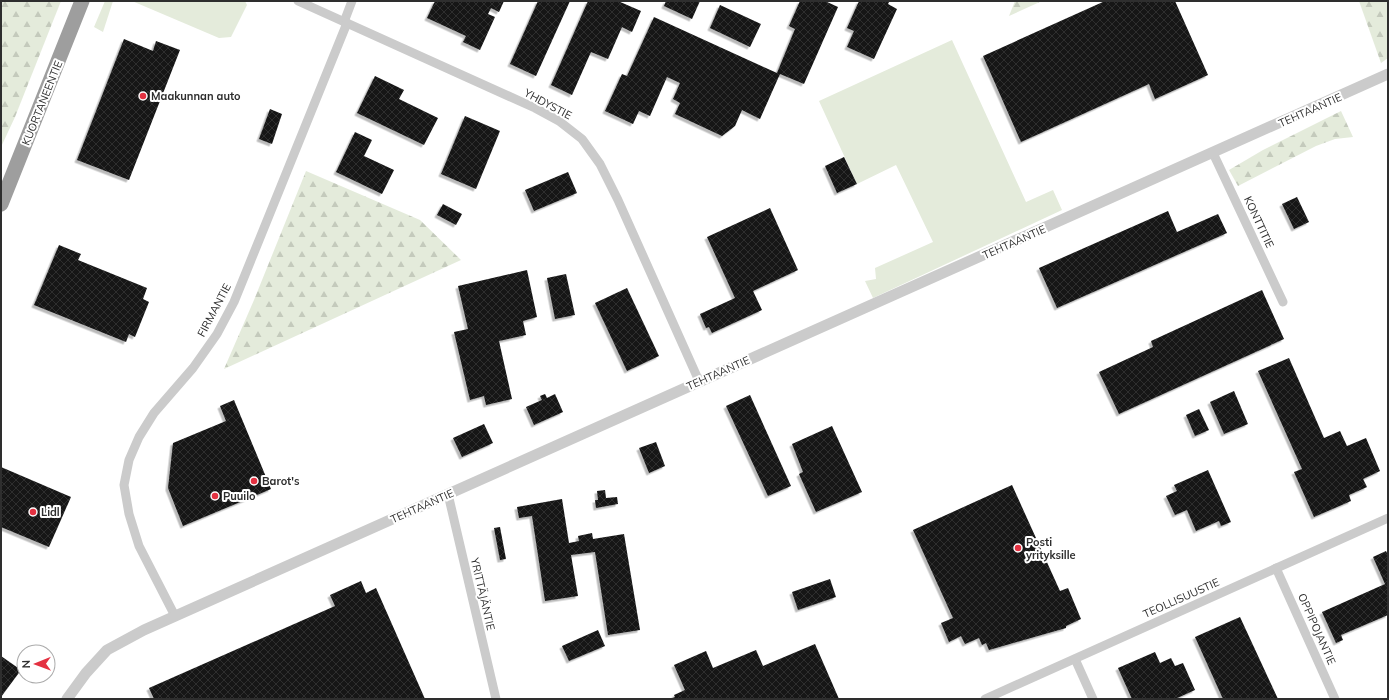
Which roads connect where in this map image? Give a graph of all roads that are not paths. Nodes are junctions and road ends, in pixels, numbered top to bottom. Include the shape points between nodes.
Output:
1 (82, 1) edge
2 (298, 1) edge
3 (352, 1) edge
4 (345, 22) junction
5 (1388, 74) edge
6 (1213, 153) junction
7 (1, 204) edge
8 (1283, 302) dead end
9 (698, 381) junction
10 (448, 494) junction
11 (1388, 518) edge
12 (1276, 568) junction
13 (175, 616) junction
14 (1075, 659) junction
15 (67, 699) edge
16 (496, 699) edge
17 (985, 699) edge
18 (1093, 699) edge
19 (1335, 699) edge

1 - 7 highway, KUORTANEENTIE
2 - 4 street, YHDYSTIE
3 - 4 street, FIRMANTIE
4 - 9 street, YHDYSTIE via 535,108 559,121 582,139 600,164 618,200
4 - 13 street, FIRMANTIE via 234,302 213,340 193,368 154,413 129,460 124,485 129,514 139,546
5 - 6 street, TEHTAANTIE
6 - 8 street, KONTTITIE
6 - 9 street, TEHTAANTIE
9 - 10 street, TEHTAANTIE
10 - 13 street, TEHTAANTIE
10 - 16 street, YRITTÄJÄNTIE
11 - 12 street, TEOLLISUUSTIE
12 - 14 street, TEOLLISUUSTIE
12 - 19 street, OPPIPOJANTIE
13 - 15 street, TEHTAANTIE via 107,650
14 - 17 street, TEOLLISUUSTIE
14 - 18 street

